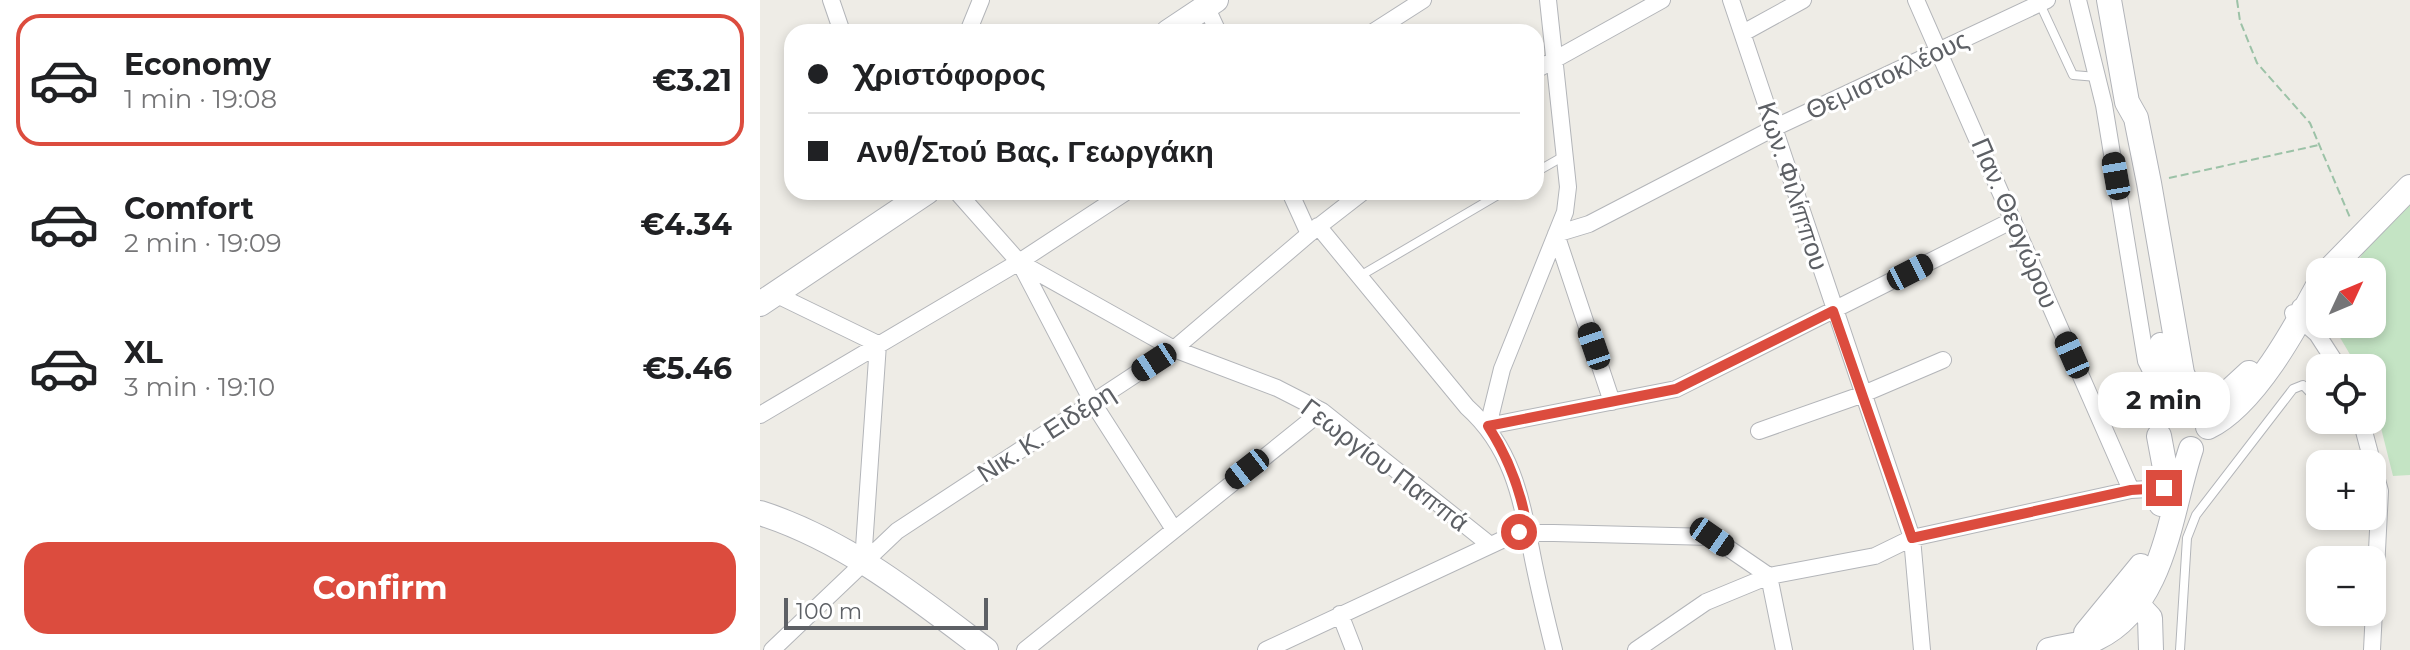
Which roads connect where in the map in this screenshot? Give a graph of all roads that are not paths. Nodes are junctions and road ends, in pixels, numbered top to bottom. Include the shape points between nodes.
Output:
1 (831, 0) edge
2 (981, 0) edge
3 (1423, 0) edge
4 (1548, 0) edge
5 (1662, 0) edge
6 (1731, 0) edge
7 (1803, 0) edge
8 (1916, 0) edge
9 (2078, 0) edge
10 (2109, 0) edge
11 (2043, 2) edge
12 (1211, 3) edge
13 (839, 24) edge
14 (971, 24) edge
15 (1180, 24) edge
16 (1216, 24) edge
17 (1386, 24) edge
18 (1743, 33) junction
19 (1940, 50) junction
20 (1553, 61) junction
21 (1544, 66) edge
22 (2097, 77) junction
23 (2115, 104) junction
24 (1776, 127) junction
25 (1564, 156) junction
26 (1544, 167) edge
27 (2410, 187) edge
28 (915, 200) edge
29 (964, 200) edge
30 (1114, 200) edge
31 (1295, 200) edge
32 (1352, 200) edge
33 (1489, 200) edge
34 (2013, 220) junction
35 (1313, 230) junction
36 (1556, 234) junction
37 (2341, 258) edge
38 (1019, 262) junction
39 (1360, 276) junction
40 (768, 299) edge
41 (2306, 308) edge
42 (1833, 311) junction
43 (2302, 316) junction
44 (878, 344) junction
45 (1174, 349) junction
46 (2329, 354) edge
47 (1943, 360) dead end
48 (2306, 388) edge
49 (1861, 395) junction
50 (1612, 402) junction
51 (1093, 403) junction
52 (2164, 407) junction
53 (1322, 411) junction
54 (2200, 412) junction
55 (760, 415) edge
56 (1488, 426) junction
57 (1759, 431) dead end
58 (2365, 434) edge
59 (2159, 436) junction
60 (2191, 449) junction
61 (2164, 488) junction
62 (2131, 490) junction
63 (760, 513) edge
64 (1173, 528) junction
65 (1528, 533) junction
66 (1912, 538) junction
67 (1489, 544) junction
68 (863, 562) junction
69 (1769, 576) junction
70 (2132, 589) junction
71 (1340, 614) junction
72 (2063, 647) edge
73 (772, 650) edge
74 (986, 650) edge
75 (1025, 650) edge
76 (1266, 650) edge
77 (1354, 650) edge
78 (1554, 650) edge
79 (1636, 650) edge
80 (1784, 650) edge
81 (1922, 650) edge
82 (2151, 650) edge
83 (2180, 650) edge
84 (2372, 650) edge

1 - 13 street
2 - 14 street
3 - 17 street
4 - 20 street
5 - 20 street
6 - 18 street, Κων. Φιλίππου
7 - 18 street
8 - 19 street, Παν. Θεογώρου
9 - 22 street
10 - 23 main road
11 - 19 street, Θεμιστοκλέους
11 - 22 lane via 2073,75
12 - 15 main road
12 - 16 street
18 - 24 street, Κων. Φιλίππου
19 - 24 street, Θεμιστοκλέους
19 - 34 street, Παν. Θεογώρου
20 - 21 street
20 - 25 street
22 - 23 street
23 - 52 main road via 2122,116 2165,377
23 - 54 main road via 2136,118 2182,373
24 - 36 street, Θεμιστοκλέους via 1589,224
24 - 42 street, Κων. Φιλίππου
25 - 26 lane
25 - 36 street via 1568,187
27 - 37 main road
28 - 40 main road
29 - 38 street, Γεωργίου Παππά
30 - 38 street
31 - 35 street
32 - 35 street, Νικ. Κ. Ειδέρη
33 - 39 lane
34 - 42 street
34 - 62 street, Παν. Θεογώρου
35 - 39 street
35 - 45 street, Νικ. Κ. Ειδέρη
36 - 50 street
36 - 56 street via 1502,369
38 - 44 street
38 - 45 street, Γεωργίου Παππά
38 - 51 street
39 - 56 street
40 - 44 street
41 - 43 main road
42 - 49 street, Κων. Φιλίππου
42 - 50 street via 1676,389
43 - 46 street
43 - 54 main road via 2239,406
44 - 55 street
44 - 68 street
45 - 51 street, Νικ. Κ. Ειδέρη
45 - 53 street, Γεωργίου Παππά
47 - 49 street
48 - 83 lane via 2293,389 2196,515 2187,538
49 - 57 street
49 - 66 street, Κων. Φιλίππου
50 - 56 street
51 - 64 street
51 - 68 street, Νικ. Κ. Ειδέρη via 897,531
52 - 54 main road via 2184,399
52 - 59 main road via 2156,426
53 - 64 street
53 - 67 street, Γεωργίου Παππά
54 - 60 main road via 2205,437
56 - 65 street via 1522,496
58 - 84 street via 2380,491
59 - 60 main road via 2173,449
59 - 61 main road
60 - 70 main road via 2163,551
61 - 62 street
61 - 70 main road via 2154,535
62 - 66 street
63 - 68 main road via 791,523
64 - 75 street
65 - 67 street
65 - 69 street via 1712,537
65 - 78 street
66 - 69 street via 1875,556
66 - 81 street, Κων. Φιλίππου
67 - 71 street
68 - 73 street, Νικ. Κ. Ειδέρη
68 - 74 main road
69 - 79 street via 1706,602
69 - 80 street
70 - 72 main road
70 - 72 main road via 2100,637
70 - 82 main road via 2150,618
71 - 76 street
71 - 77 street

